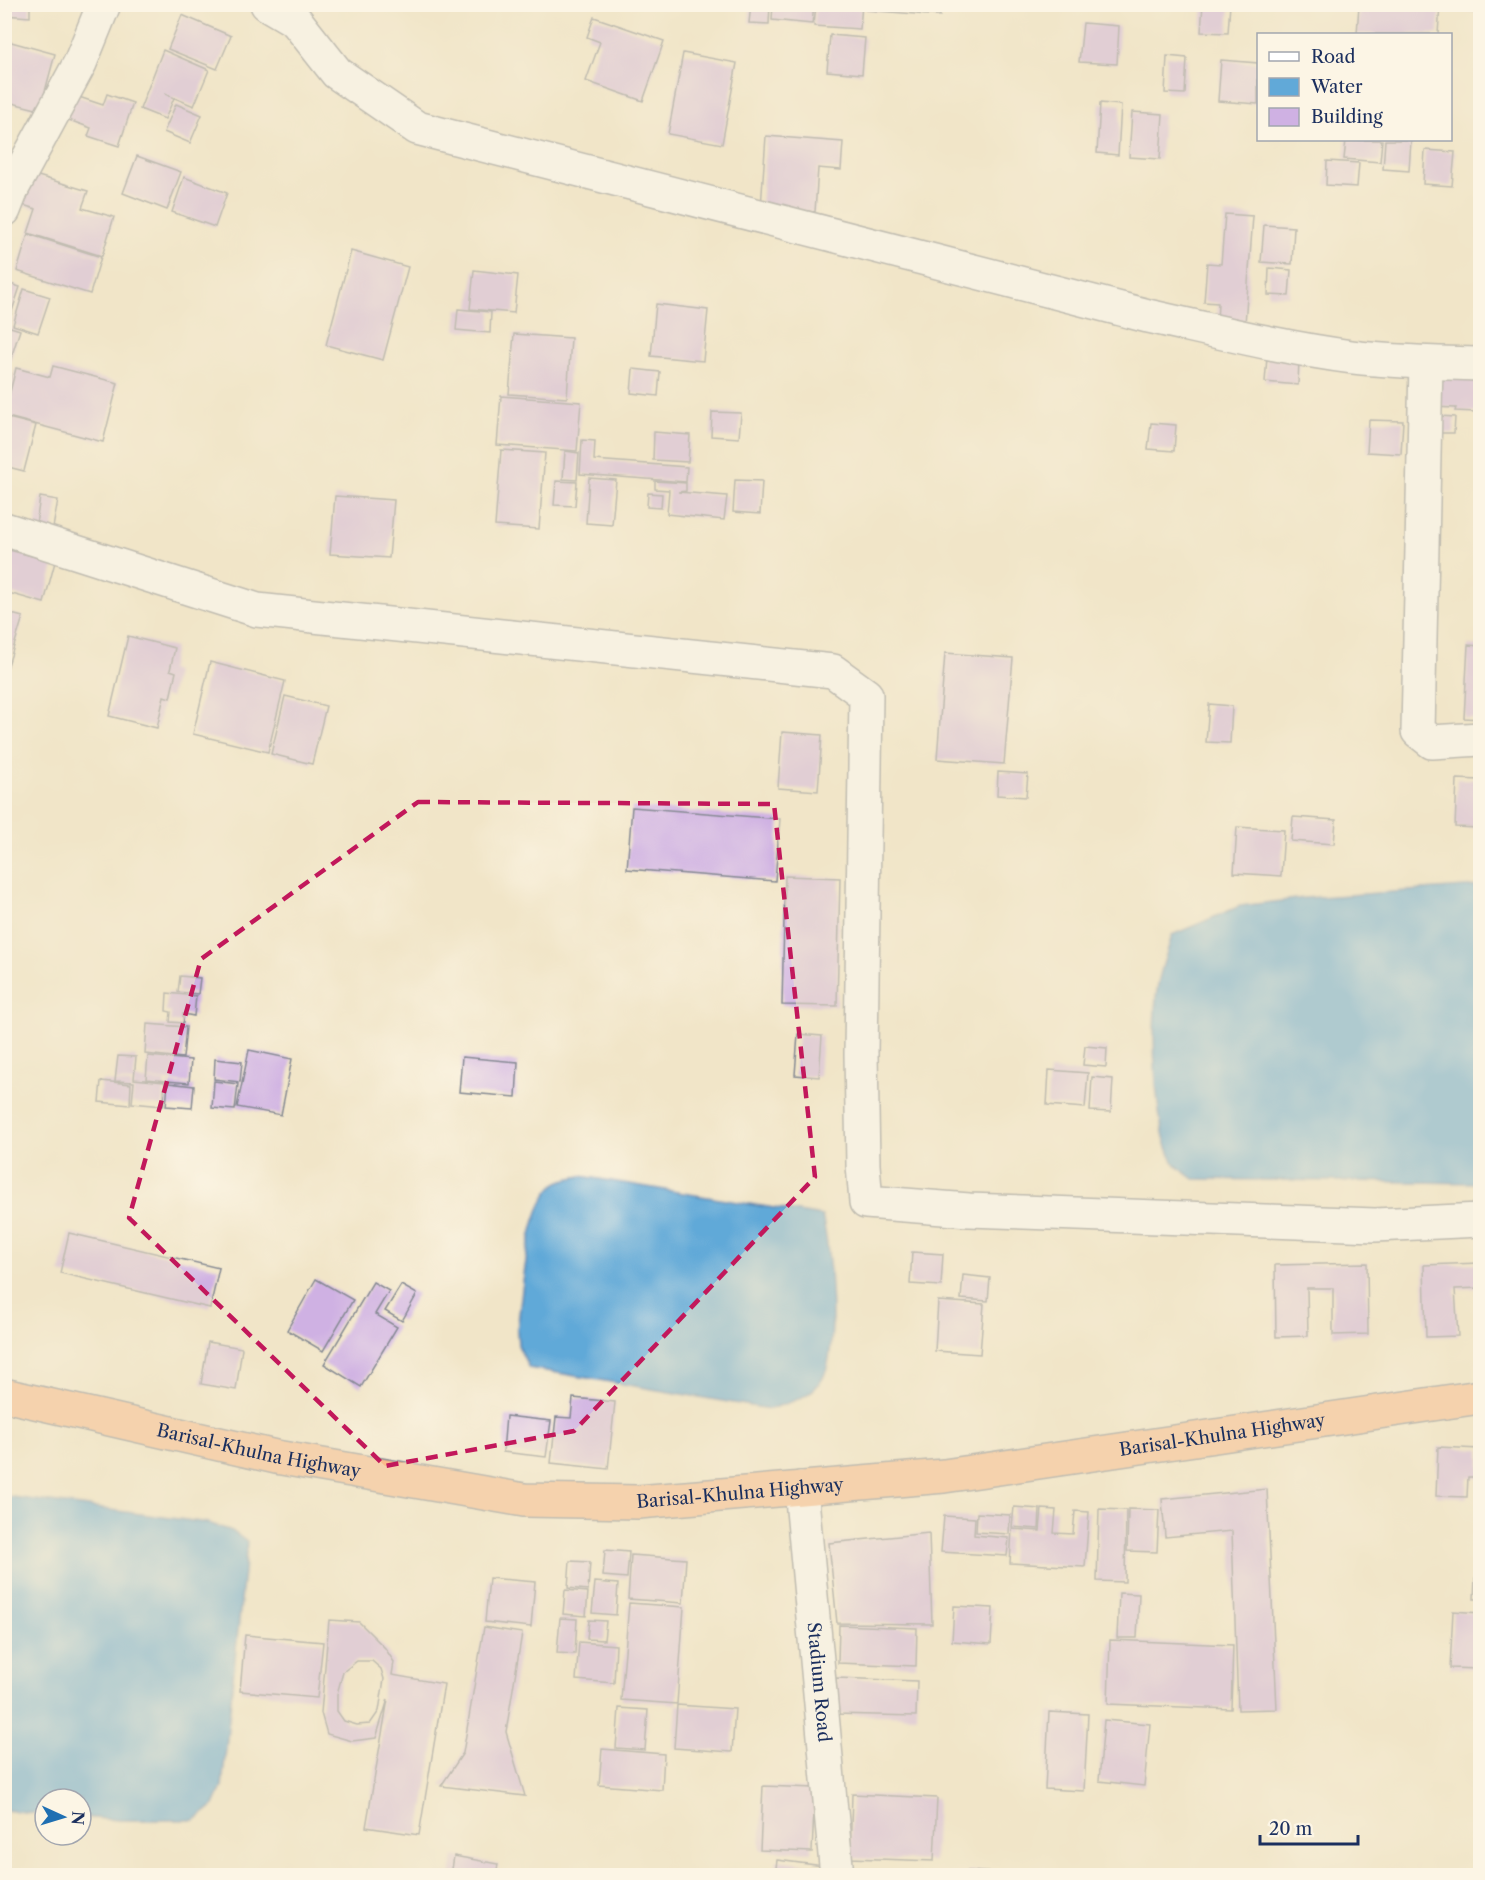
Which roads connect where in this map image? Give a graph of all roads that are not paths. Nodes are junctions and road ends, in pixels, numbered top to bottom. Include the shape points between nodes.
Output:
1 (104, 4) edge
2 (267, 4) edge
3 (4, 210) edge
4 (1426, 363) junction
5 (1480, 364) edge
6 (4, 529) edge
7 (1480, 739) edge
8 (1480, 1220) edge
9 (4, 1395) edge
10 (1480, 1397) edge
11 (801, 1488) junction
12 (837, 1875) edge

1 - 3 street via 80,63
2 - 4 street via 296,21 337,74 417,128 1257,341 1352,357
4 - 5 street
4 - 7 street via 1418,731 1432,742
6 - 8 street via 257,610 833,671 866,695 861,1054 866,1202 969,1210 1375,1225
9 - 11 highway, Barisal-Khulna Highway via 276,1457 524,1500 638,1502
10 - 11 highway, Barisal-Khulna Highway via 944,1476
11 - 12 street, Stadium Road

